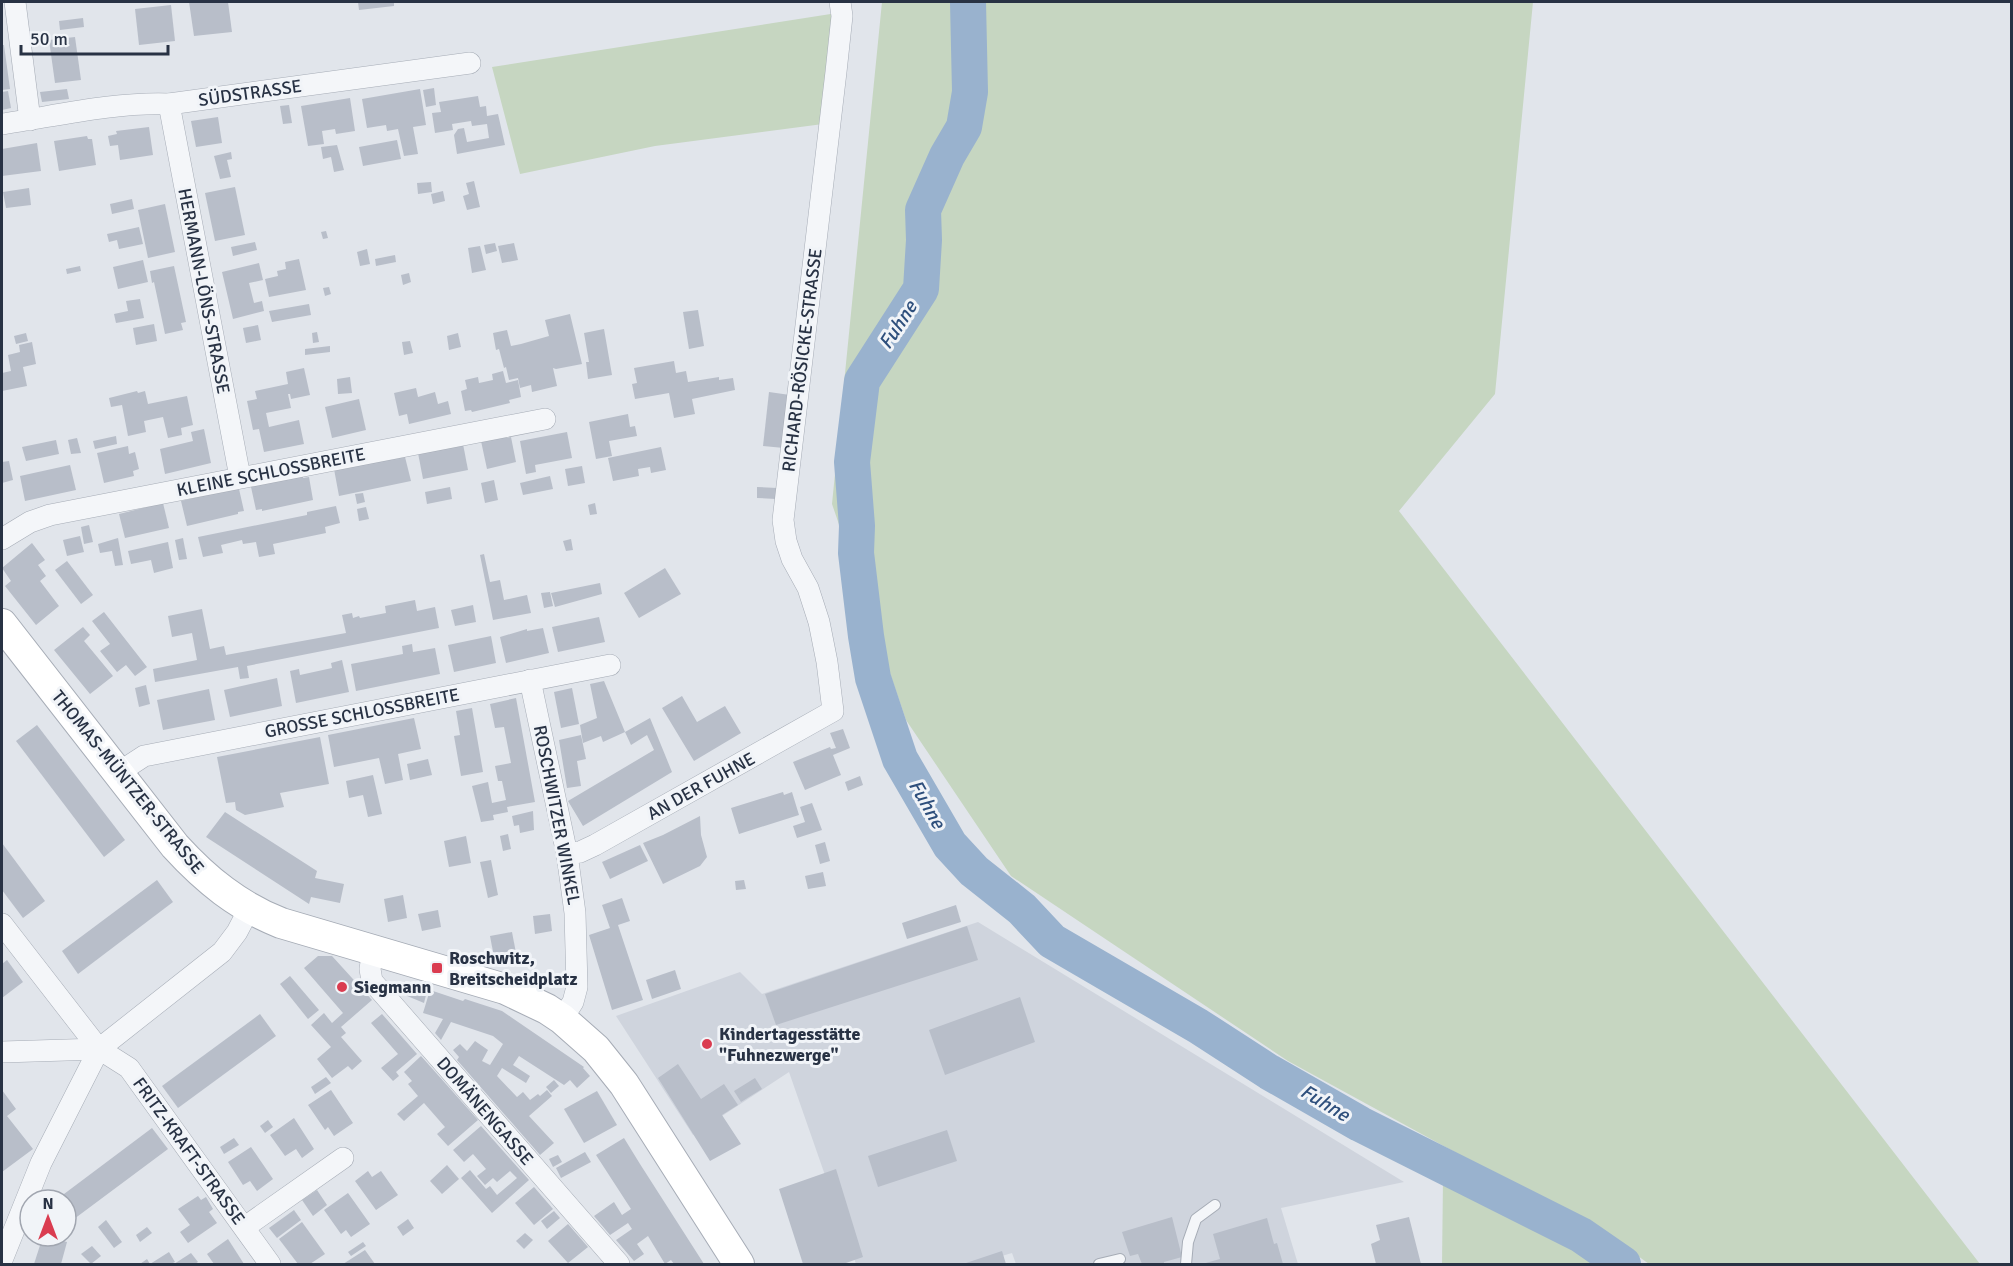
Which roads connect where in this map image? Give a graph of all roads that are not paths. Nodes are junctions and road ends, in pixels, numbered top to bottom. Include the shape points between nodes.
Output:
1 (15, 2) edge
2 (840, 2) edge
3 (470, 63) dead end
4 (168, 104) junction
5 (30, 120) junction
6 (2, 124) edge
7 (545, 419) dead end
8 (240, 477) junction
9 (2, 539) edge
10 (2, 624) edge
11 (610, 665) dead end
12 (530, 680) junction
13 (833, 711) joint
14 (118, 773) junction
15 (567, 854) junction
16 (249, 909) junction
17 (2, 924) edge
18 (373, 950) junction
19 (562, 1019) junction
20 (99, 1049) junction
21 (2, 1052) edge
22 (342, 1158) dead end
23 (1215, 1205) dead end
24 (244, 1227) junction
25 (1120, 1259) dead end
26 (2, 1260) edge
27 (270, 1264) edge
28 (619, 1264) edge
29 (739, 1264) edge
30 (1099, 1264) edge
31 (1186, 1264) edge

1 - 5 street
2 - 13 street, RICHARD-RÖSICKE-STRASSE via 836,72 783,520 792,559 808,588 819,622
3 - 4 street, SÜDSTRASSE
4 - 5 street, SÜDSTRASSE via 122,105
4 - 8 street, HERMANN-LÖNS-STRASSE
5 - 6 street, SÜDSTRASSE
7 - 8 street, KLEINE SCHLOSSBREITE
8 - 9 street, KLEINE SCHLOSSBREITE via 50,516 30,522
10 - 14 main road, THOMAS-MÜNTZER-STRASSE
11 - 12 street, GROSSE SCHLOSSBREITE
12 - 14 street, GROSSE SCHLOSSBREITE via 144,756
12 - 15 street, ROSCHWITZER WINKEL
13 - 15 street, AN DER FUHNE via 595,845
14 - 16 main road, THOMAS-MÜNTZER-STRASSE via 193,866
15 - 19 street, ROSCHWITZER WINKEL via 575,913 577,987
16 - 18 main road, THOMAS-MÜNTZER-STRASSE via 281,923
16 - 20 street via 222,952
17 - 20 street
18 - 19 main road, THOMAS-MÜNTZER-STRASSE via 505,989
18 - 28 street, DOMÄNENGASSE via 372,981
19 - 29 main road, THOMAS-MÜNTZER-STRASSE via 596,1049 624,1084
20 - 21 street
20 - 24 street, FRITZ-KRAFT-STRASSE via 129,1068
20 - 26 street via 41,1163
22 - 24 street
23 - 31 lane via 1196,1219
24 - 27 street, FRITZ-KRAFT-STRASSE
25 - 30 lane

